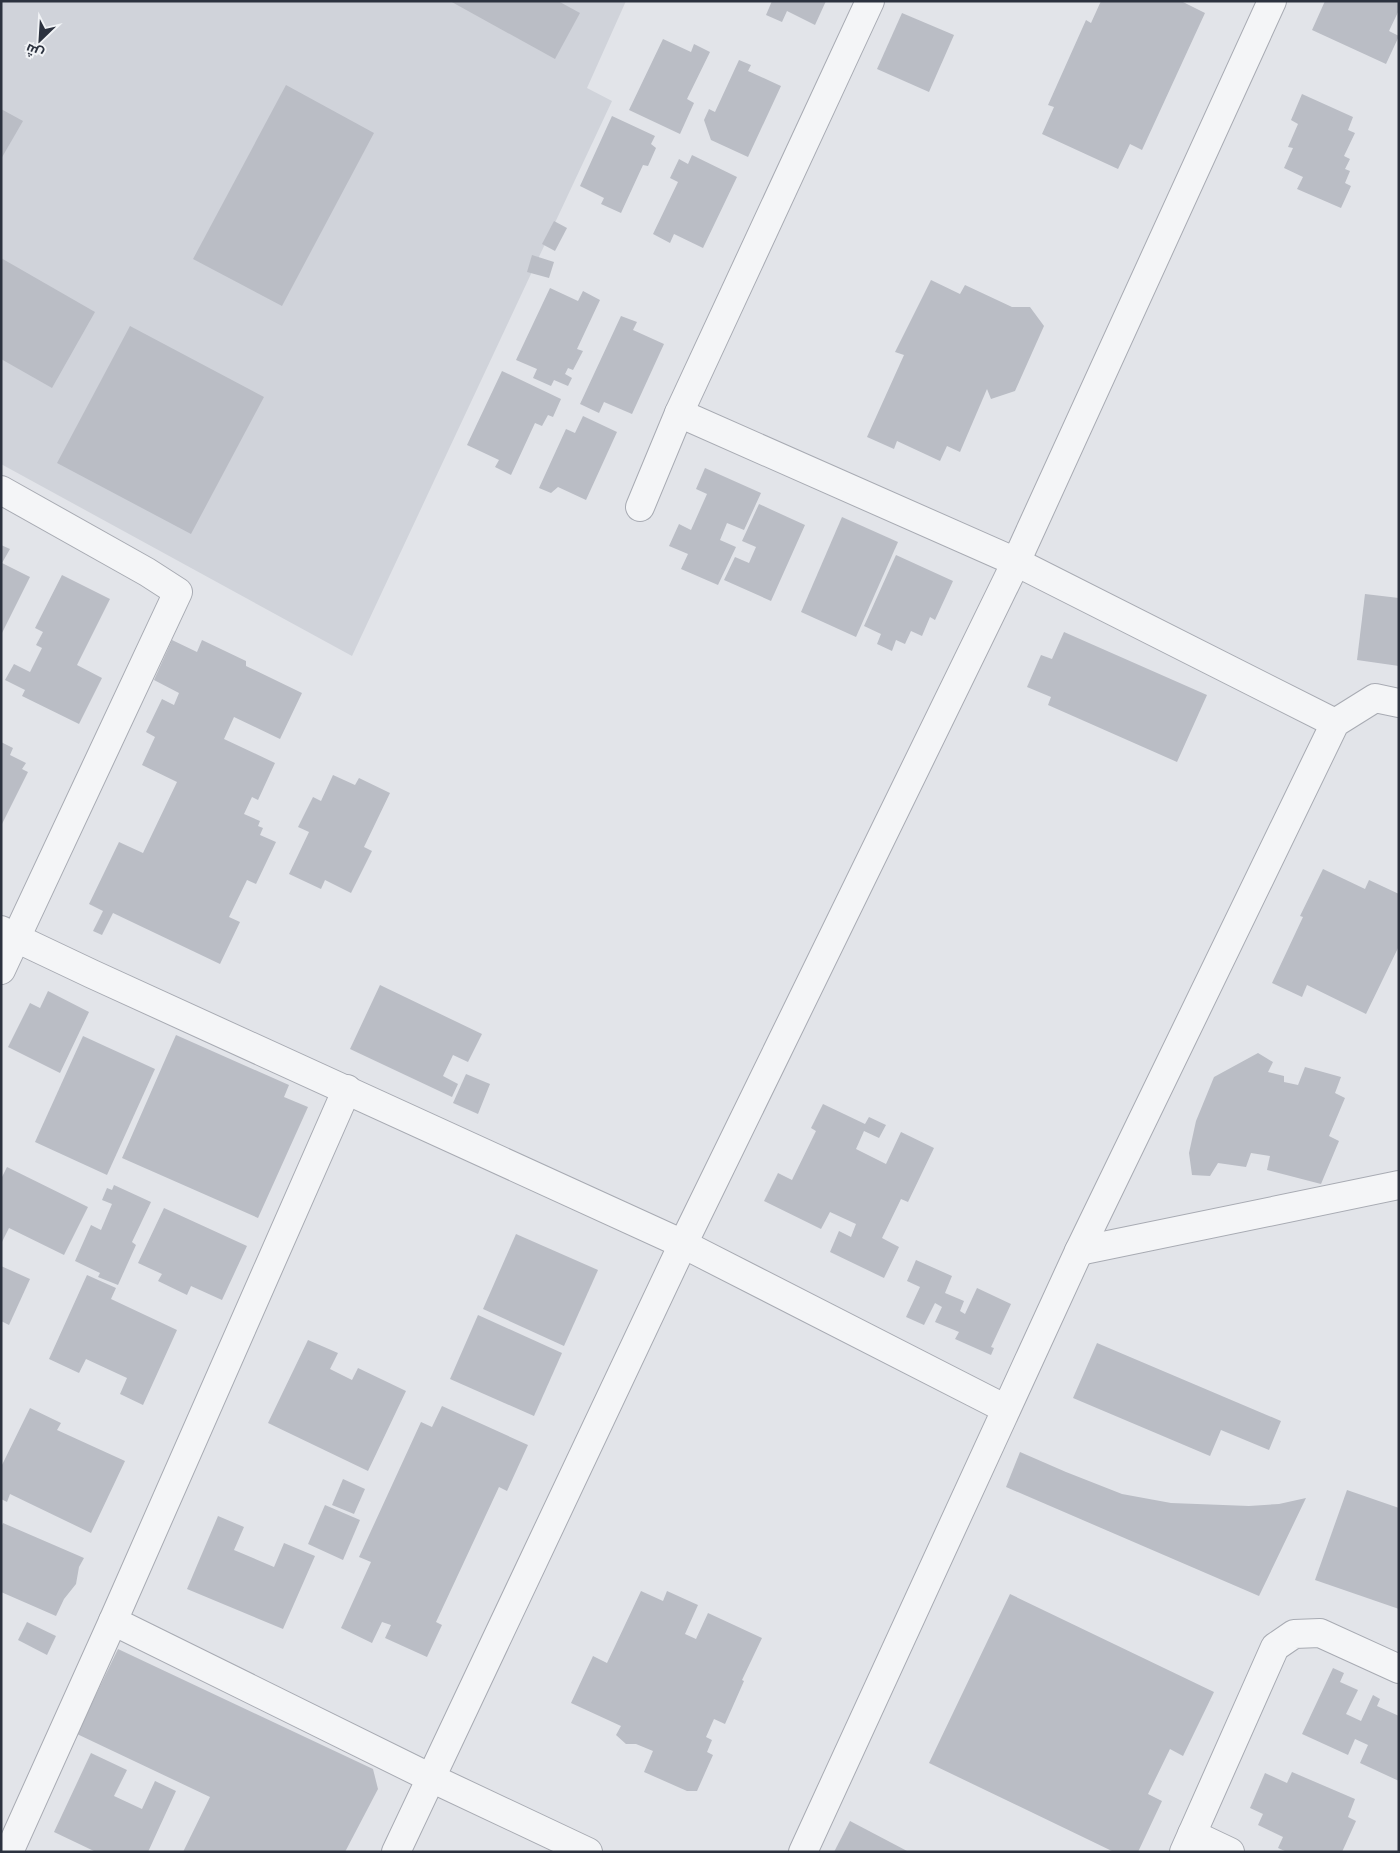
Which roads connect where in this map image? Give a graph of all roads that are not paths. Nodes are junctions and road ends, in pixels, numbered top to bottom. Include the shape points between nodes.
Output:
1 (870, 1) edge
2 (1272, 1) edge
3 (679, 413) junction
4 (1, 490) edge
5 (640, 506) dead end
6 (1016, 562) junction
7 (1399, 703) edge
8 (1335, 723) junction
9 (9, 934) edge
10 (1, 970) edge
11 (347, 1089) junction
12 (1399, 1186) edge
13 (682, 1244) junction
14 (1079, 1252) junction
15 (1006, 1409) junction
16 (113, 1621) junction
17 (1399, 1668) edge
18 (431, 1778) junction
19 (1188, 1843) edge
20 (9, 1852) edge
21 (396, 1852) edge
22 (588, 1852) edge
23 (803, 1852) edge
24 (1230, 1852) edge

1 - 3 street
2 - 6 street
3 - 5 street
3 - 6 street
4 - 9 street via 178,592
6 - 8 street
6 - 13 street
7 - 8 street via 1375,698
8 - 14 street
9 - 10 street
9 - 11 street
11 - 13 street
11 - 16 street
12 - 14 street
13 - 15 street
13 - 18 street
14 - 15 street
15 - 23 street
16 - 18 street
16 - 20 street
17 - 19 street via 1320,1633 1294,1634 1275,1647
18 - 21 street
18 - 22 street
19 - 24 street

